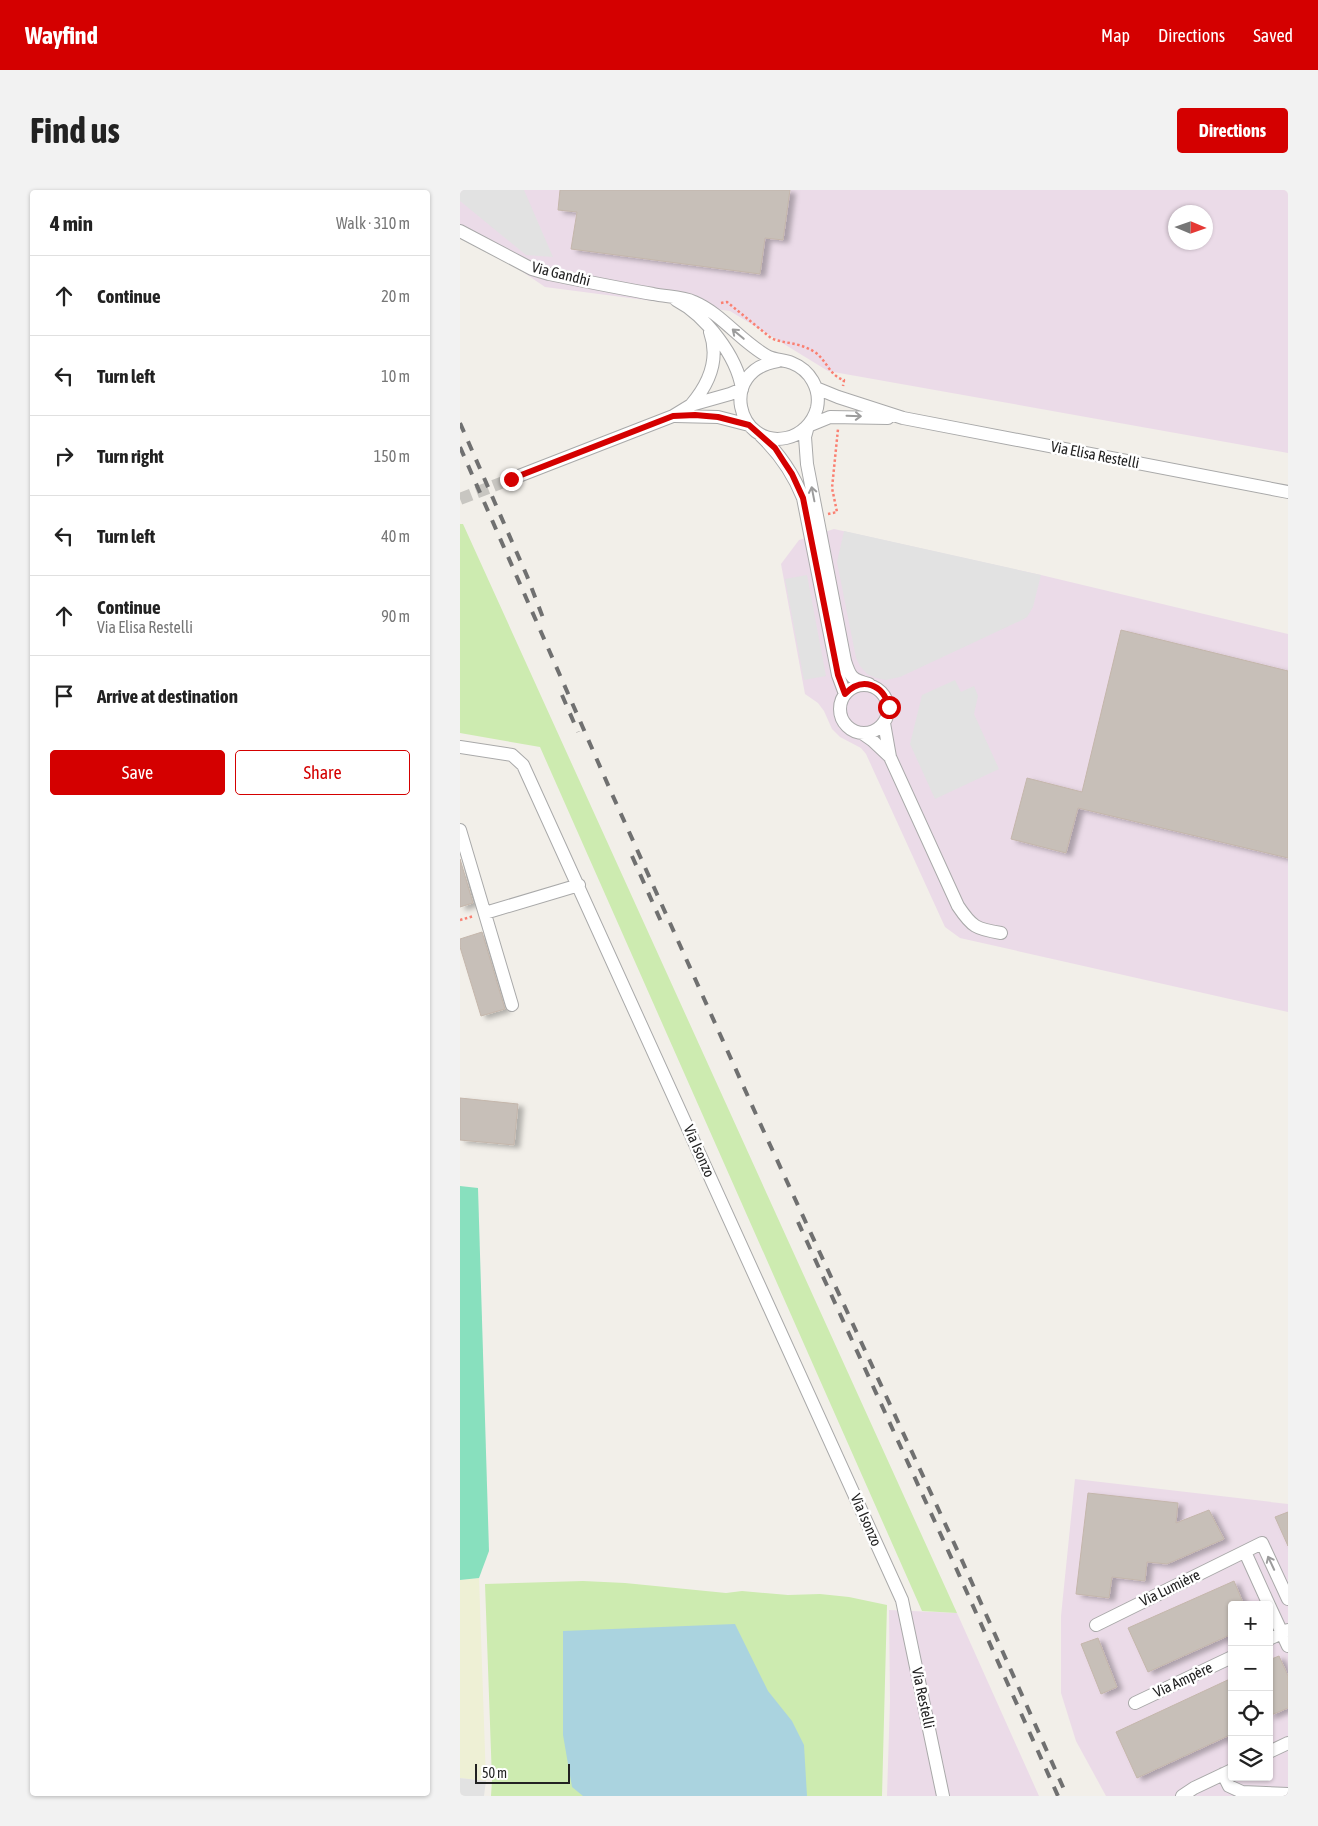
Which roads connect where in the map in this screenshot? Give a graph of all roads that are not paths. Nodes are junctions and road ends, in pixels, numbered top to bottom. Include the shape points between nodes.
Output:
1 (460, 231) edge
2 (669, 297) junction
3 (707, 326) junction
4 (778, 360) junction
5 (816, 388) junction
6 (742, 389) junction
7 (691, 405) junction
8 (673, 416) junction
9 (903, 418) junction
10 (749, 425) junction
11 (808, 426) junction
12 (760, 434) junction
13 (511, 479) tunnel mouth
14 (1288, 492) edge
15 (869, 684) junction
16 (845, 694) junction
17 (884, 723) junction
18 (862, 733) junction
19 (460, 747) edge
20 (890, 757) junction
21 (460, 830) edge
22 (578, 885) junction
23 (485, 913) junction
24 (1001, 934) dead end
25 (512, 1005) dead end
26 (1245, 1552) junction
27 (1288, 1599) edge
28 (902, 1600) joint
29 (1267, 1601) edge
30 (1273, 1612) edge
31 (1096, 1625) dead end
32 (1285, 1632) edge
33 (1273, 1637) edge
34 (1288, 1646) edge
35 (1228, 1659) edge
36 (1135, 1703) dead end
37 (1288, 1743) edge
38 (1273, 1750) edge
39 (1227, 1772) edge
40 (1288, 1794) edge
41 (944, 1796) edge
42 (1182, 1796) edge

1 - 2 street, Via Gandhi via 532,269
2 - 3 street via 689,309
4 -> 2 street, Via Gandhi via 755,348 707,309 694,302
3 - 6 street via 736,367
3 - 7 street via 713,340 714,362 707,383
4 - 5 street via 801,368
4 - 6 street via 755,368
5 - 9 street, Via Elisa Restelli
5 - 11 street via 818,401
6 - 7 street
6 - 10 street via 742,414
7 - 8 street
8 - 10 street via 718,417
8 - 13 street
11 -> 9 street, Via Elisa Restelli via 830,417
9 - 14 street, Via Elisa Restelli
10 - 12 street
11 - 12 street via 785,438
15 -> 11 street via 852,678 845,661 807,464 805,437
12 - 16 street via 775,448 803,498 838,675
15 - 16 street via 855,686
15 - 17 street via 887,699 888,716
16 - 18 street via 841,715 848,727
17 - 18 street via 878,729
17 - 20 street
18 - 20 street
19 - 22 street, Via Isonzo via 512,756 523,765
20 - 24 street via 958,906 970,922 986,931
21 - 23 street
22 - 23 street
22 - 28 street, Via Isonzo
23 - 25 street
27 -> 26 street, Via Lumière via 1262,1544
26 - 29 street
26 - 31 street, Via Lumière
28 - 41 street, Via Restelli
30 - 32 street
32 - 33 street
32 - 34 street
35 - 36 street, Via Ampère
37 - 38 street
39 - 40 street via 1229,1786 1242,1792
39 - 42 street

